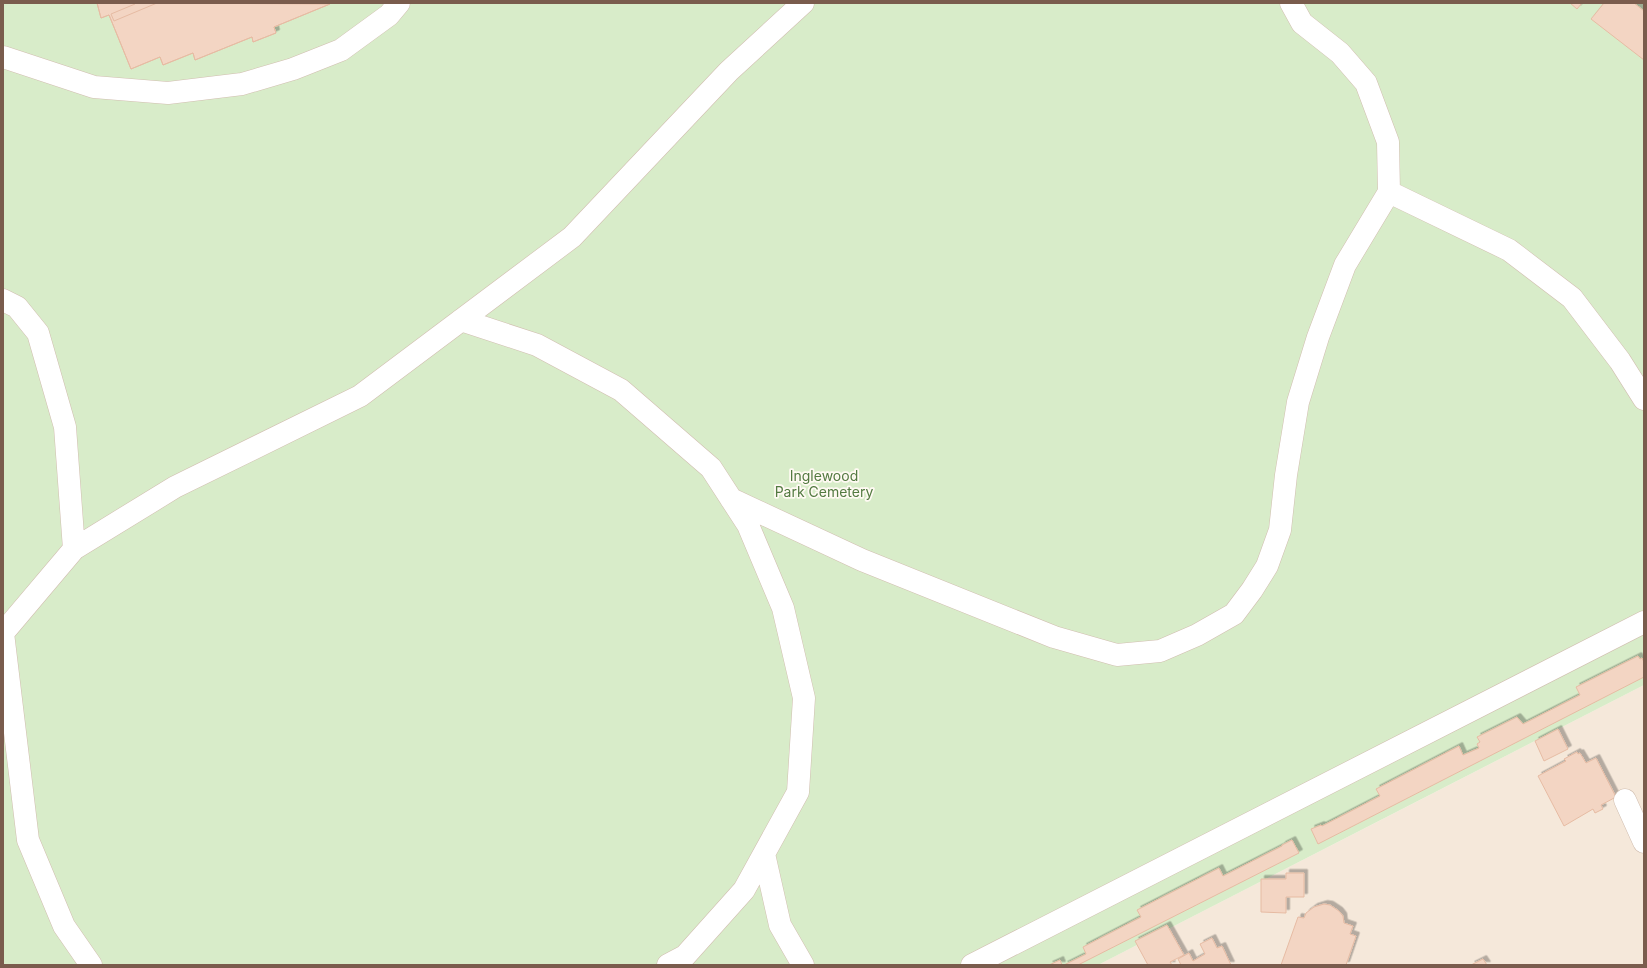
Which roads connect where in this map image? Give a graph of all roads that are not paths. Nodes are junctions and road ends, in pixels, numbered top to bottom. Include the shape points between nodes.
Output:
1 (399, 3) edge
2 (803, 3) edge
3 (1291, 3) edge
4 (3, 57) edge
5 (1389, 192) junction
6 (3, 300) edge
7 (461, 320) junction
8 (1644, 399) edge
9 (731, 499) junction
10 (74, 549) junction
11 (1644, 622) edge
12 (3, 633) edge
13 (1625, 800) dead end
14 (1644, 842) edge
15 (764, 854) junction
16 (91, 965) edge
17 (668, 965) edge
18 (803, 965) edge
19 (972, 965) edge

1 - 4 lane via 388,15 341,50 293,69 242,84 168,93 94,87
2 - 7 lane via 729,71 572,237
3 - 5 lane via 1302,23 1340,53 1366,84 1388,142
5 - 8 lane via 1508,250 1572,298 1620,361
5 - 9 lane via 1345,265 1318,337 1298,402 1280,530 1268,566 1234,614 1197,635 1160,651 1117,656 1054,637 862,560
6 - 10 lane via 17,307 38,333 65,427
7 - 9 lane via 537,345 621,390 711,468
7 - 10 lane via 360,396 175,487
9 - 15 lane via 748,525 783,608 804,698 798,792
10 - 12 lane
11 - 19 lane
12 - 16 lane via 28,840 64,926
13 - 14 lane
15 - 17 lane via 744,890 684,956
15 - 18 lane via 780,925

